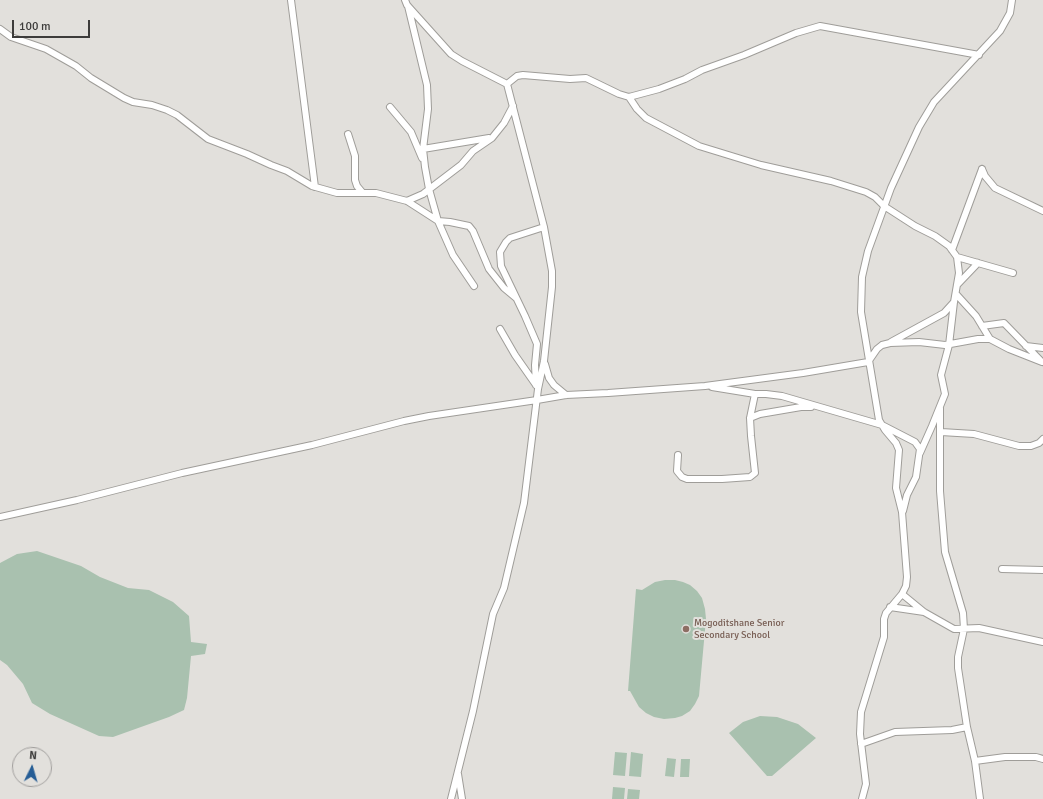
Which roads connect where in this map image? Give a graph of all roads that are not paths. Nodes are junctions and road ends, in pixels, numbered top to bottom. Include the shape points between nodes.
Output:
1 (291, 0) edge
2 (1012, 0) edge
3 (406, 3) edge
4 (0, 29) edge
5 (979, 55) junction
6 (507, 84) junction
7 (629, 96) junction
8 (513, 106) junction
9 (390, 107) dead end
10 (348, 134) dead end
11 (492, 138) junction
12 (424, 149) junction
13 (425, 167) junction
14 (315, 186) junction
15 (429, 189) junction
16 (362, 192) junction
17 (407, 201) junction
18 (884, 206) junction
19 (1043, 211) edge
20 (438, 221) junction
21 (544, 227) junction
22 (952, 250) junction
23 (957, 257) junction
24 (978, 263) junction
25 (1013, 273) dead end
26 (474, 286) dead end
27 (956, 286) junction
28 (956, 294) junction
29 (516, 298) junction
30 (954, 302) junction
31 (982, 326) junction
32 (500, 329) dead end
33 (990, 339) junction
34 (890, 343) junction
35 (537, 344) junction
36 (949, 345) junction
37 (1026, 346) junction
38 (1043, 348) edge
39 (544, 361) junction
40 (868, 362) junction
41 (1043, 362) edge
42 (705, 386) junction
43 (537, 387) junction
44 (566, 394) junction
45 (755, 394) junction
46 (537, 400) junction
47 (940, 404) junction
48 (821, 407) junction
49 (750, 418) junction
50 (882, 425) junction
51 (941, 432) junction
52 (1043, 439) edge
53 (920, 452) junction
54 (678, 455) dead end
55 (902, 512) junction
56 (0, 517) edge
57 (1002, 569) dead end
58 (1043, 570) edge
59 (902, 594) junction
60 (890, 607) junction
61 (924, 612) junction
62 (964, 629) junction
63 (1043, 642) edge
64 (967, 727) junction
65 (861, 744) junction
66 (1043, 759) edge
67 (975, 761) junction
68 (458, 771) junction
69 (451, 799) edge
70 (462, 799) edge
71 (862, 799) edge
72 (980, 799) edge

1 - 14 street
2 - 5 street via 1010,12 1000,31
3 - 6 street via 451,54
3 - 12 street via 427,85 428,109
4 - 14 street via 11,37 46,49 124,98 161,107 177,115 208,139 287,171
5 - 7 street via 820,26 796,33 659,89
5 - 18 street via 934,102 919,127
6 - 7 street via 517,76 523,75 586,78 619,94
6 - 8 street
7 - 18 street via 636,109 646,118 699,146 761,165 850,186 875,197
8 - 11 street
8 - 21 street
9 - 13 street via 411,132
10 - 16 street via 355,156 356,186
11 - 12 street
11 - 15 street
12 - 13 street
13 - 15 street
14 - 16 street via 337,193
15 - 17 street
15 - 20 street
16 - 17 street
17 - 20 street
18 - 22 street via 935,236
18 - 40 street via 868,251 861,285 860,312
19 - 22 street via 995,188 982,169
20 - 26 street via 453,255
20 - 29 street via 471,228 489,269
21 - 29 street via 510,238 500,252 501,266
21 - 39 street via 552,270
22 - 23 street
23 - 24 street
23 - 27 street via 959,273
24 - 25 street
24 - 27 street
27 - 28 street
28 - 30 street
28 - 31 street
29 - 35 street
30 - 34 street via 944,314
30 - 36 street
31 - 33 street
31 - 37 street via 1004,324
32 - 43 street
33 - 36 street
33 - 41 street
34 - 36 street
34 - 40 street via 877,349
35 - 39 street
35 - 43 street
36 - 47 street via 942,370 945,391
37 - 38 street
37 - 41 street
39 - 43 street
39 - 44 street via 549,378
40 - 42 street
40 - 50 street
42 - 44 street
42 - 45 street
43 - 46 street
44 - 46 street
45 - 48 street via 773,394
45 - 49 street
46 - 56 street via 404,421 312,445
46 - 68 street via 524,503 504,588 493,614
47 - 51 street
47 - 53 street
48 - 49 street via 801,407
48 - 50 street
49 - 54 street via 755,471 750,477 722,480 687,479 677,471
50 - 53 street via 915,442
50 - 55 street via 899,450 896,488
51 - 52 street via 974,434 1019,446 1031,446
51 - 62 street via 940,491 945,552 962,609
53 - 55 street via 916,477
55 - 59 street via 907,577
57 - 58 street
59 - 60 street
59 - 61 street
60 - 61 street
60 - 65 street via 884,619 884,637 861,712
61 - 62 street via 954,629
62 - 63 street via 979,628
62 - 64 street via 957,662
64 - 65 street via 895,732
64 - 67 street
65 - 71 street via 866,774
66 - 67 street via 1005,757
67 - 72 street
68 - 69 street
68 - 70 street

